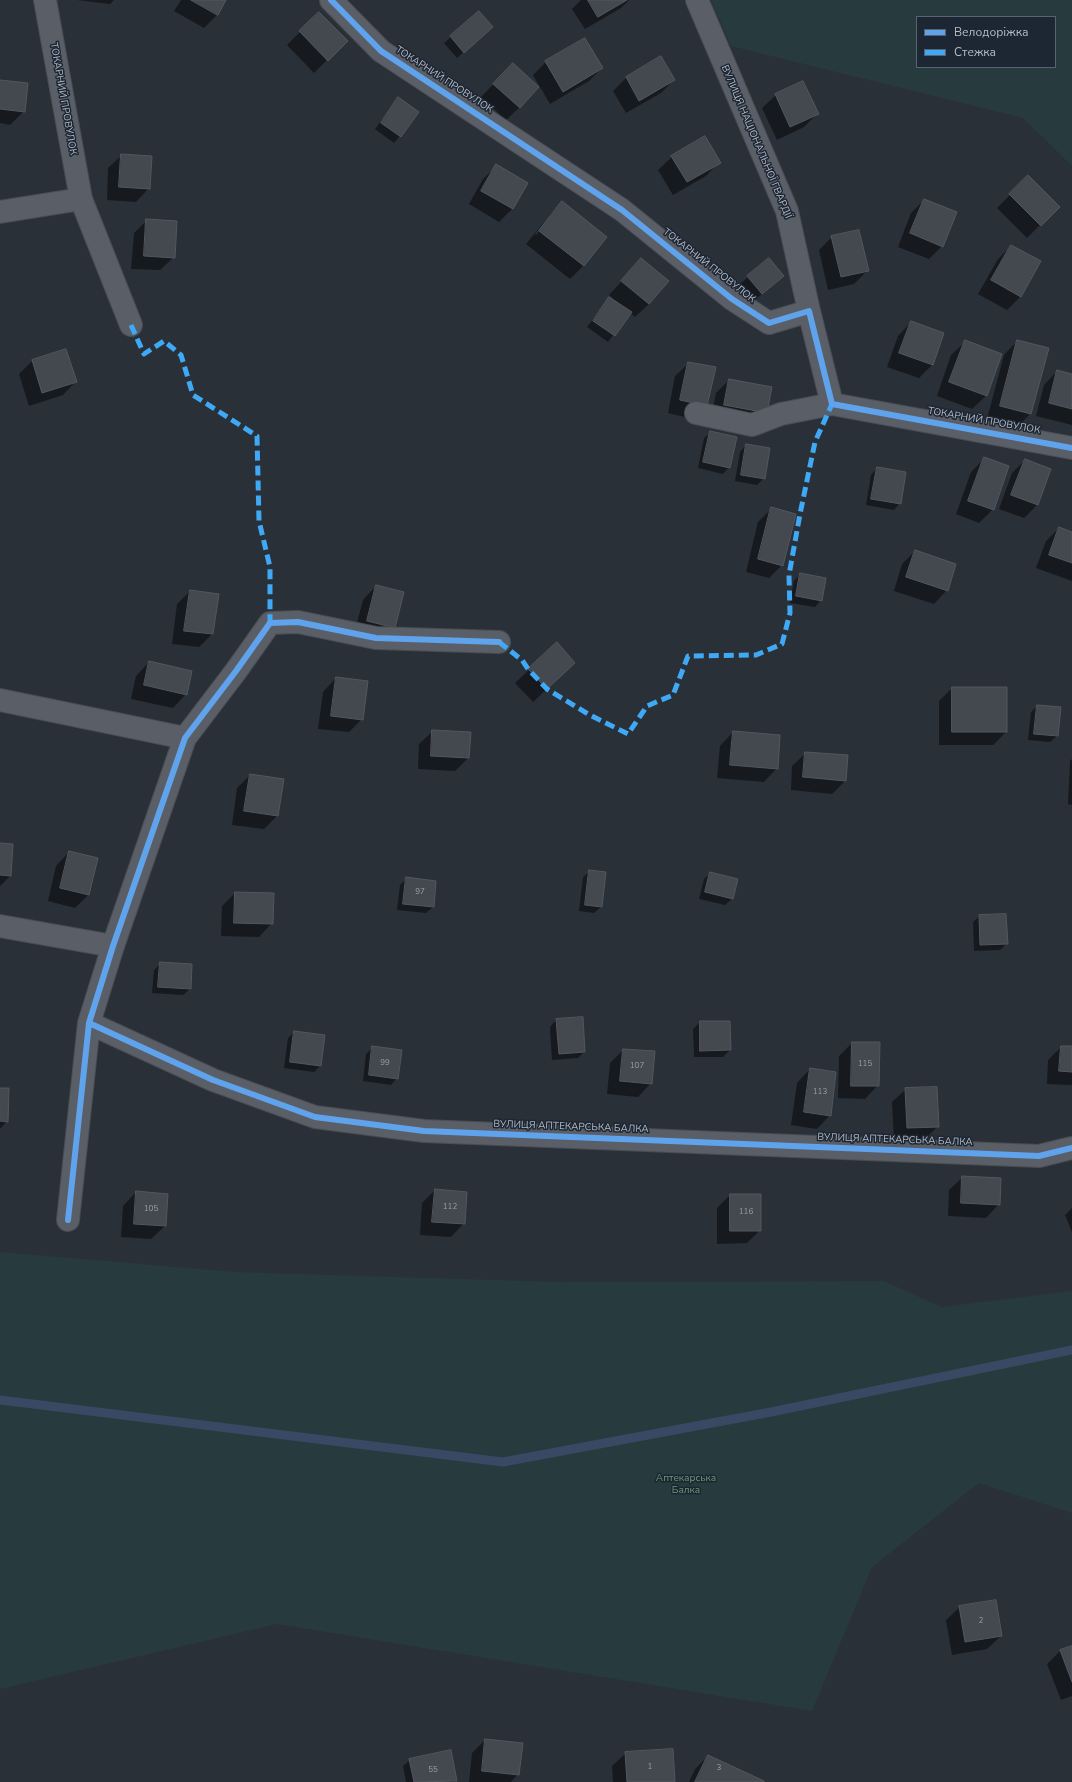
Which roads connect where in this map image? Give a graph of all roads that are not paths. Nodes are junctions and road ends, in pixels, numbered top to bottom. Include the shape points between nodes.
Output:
1 (45, 0) edge
2 (331, 0) edge
3 (696, 0) edge
4 (81, 199) junction
5 (0, 212) edge
6 (809, 311) junction
7 (131, 325) dead end
8 (832, 404) junction
9 (696, 413) dead end
10 (1072, 448) edge
11 (498, 642) dead end
12 (0, 700) edge
13 (185, 738) junction
14 (0, 926) edge
15 (113, 946) junction
16 (89, 1024) junction
17 (1072, 1148) edge
18 (68, 1220) dead end

1 - 4 street, ТОКАРНИЙ ПРОВУЛОК
2 - 6 street, ТОКАРНИЙ ПРОВУЛОК via 382,51 622,210 732,299 770,323
3 - 6 street, ВУЛИЦЯ НАЦІОНАЛЬНОЇ ГВАРДІЇ via 787,211
4 - 5 street
4 - 7 street, ТОКАРНИЙ ПРОВУЛОК
6 - 8 street
8 - 9 street via 781,414 752,425
8 - 10 street, ТОКАРНИЙ ПРОВУЛОК
11 - 13 street via 376,638 298,622 270,623
12 - 13 street
13 - 15 street
14 - 15 street
15 - 16 street
16 - 17 street, ВУЛИЦЯ АПТЕКАРСЬКА БАЛКА via 213,1080 314,1117 424,1132 1039,1156
16 - 18 street

